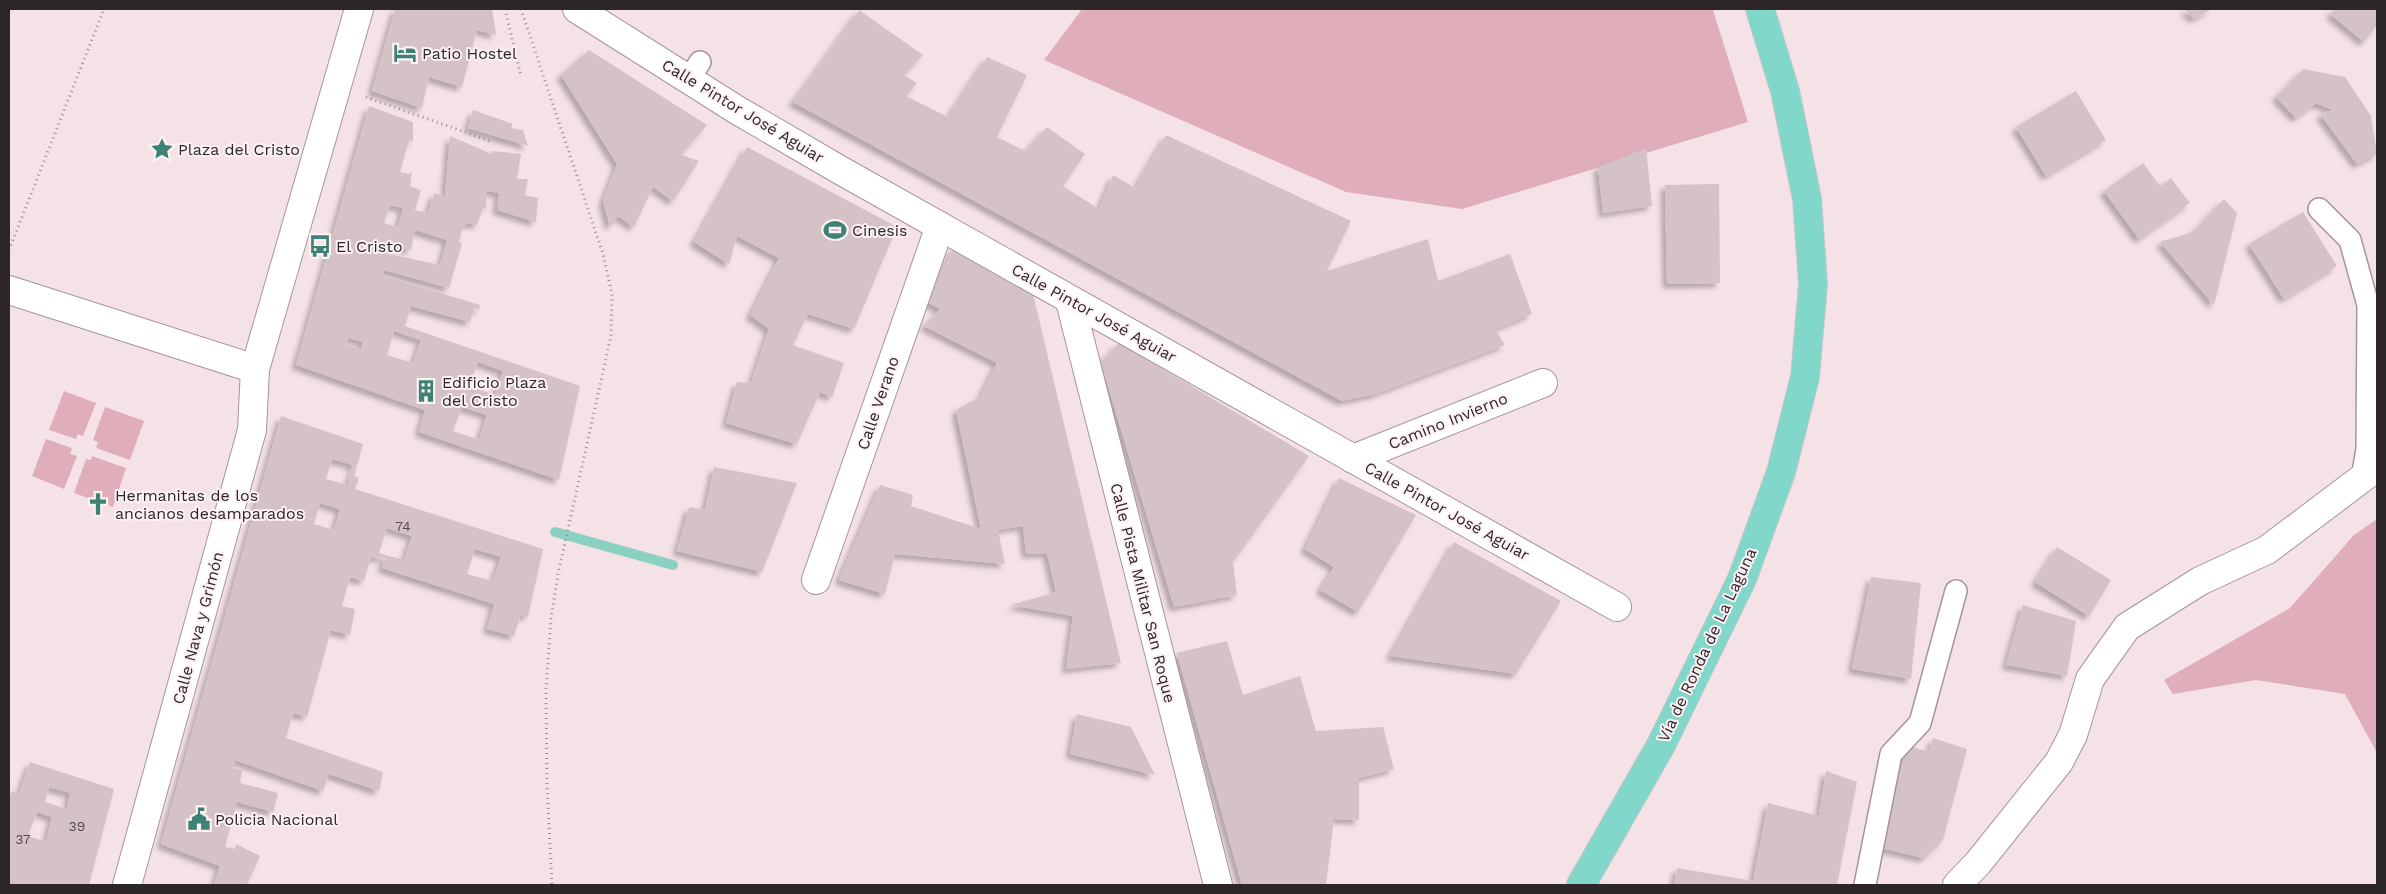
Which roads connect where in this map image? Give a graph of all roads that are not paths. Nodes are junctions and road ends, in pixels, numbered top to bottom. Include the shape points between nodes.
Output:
1 (359, 9) edge
2 (577, 9) edge
3 (1760, 9) edge
4 (2319, 209) dead end
5 (940, 226) junction
6 (9, 290) edge
7 (1070, 301) junction
8 (256, 369) junction
9 (1543, 383) dead end
10 (1353, 459) junction
11 (2369, 473) edge
12 (816, 580) dead end
13 (1956, 591) dead end
14 (1617, 606) dead end
15 (127, 885) edge
16 (1218, 885) edge
17 (1581, 885) edge
18 (1865, 885) edge
19 (1957, 885) edge

1 - 8 street
2 - 5 street, Calle Pintor José Aguiar via 694,71 823,160
3 - 17 main road, Vía de Ronda de La Laguna via 1785,91 1807,199 1813,284 1805,377 1781,472 1742,579 1661,745
4 - 11 lane via 2350,240 2368,305
5 - 7 street, Calle Pintor José Aguiar
5 - 12 street, Calle Verano
6 - 8 street
7 - 10 street, Calle Pintor José Aguiar
7 - 16 street, Calle Pista Militar San Roque
8 - 15 street, Calle Nava y Grimón via 252,430
9 - 10 street, Camino Invierno
10 - 14 street, Calle Pintor José Aguiar
11 - 19 street via 2267,550 2200,581 2127,627 2090,679 2073,735 2059,762
13 - 18 lane via 1920,723 1891,754

